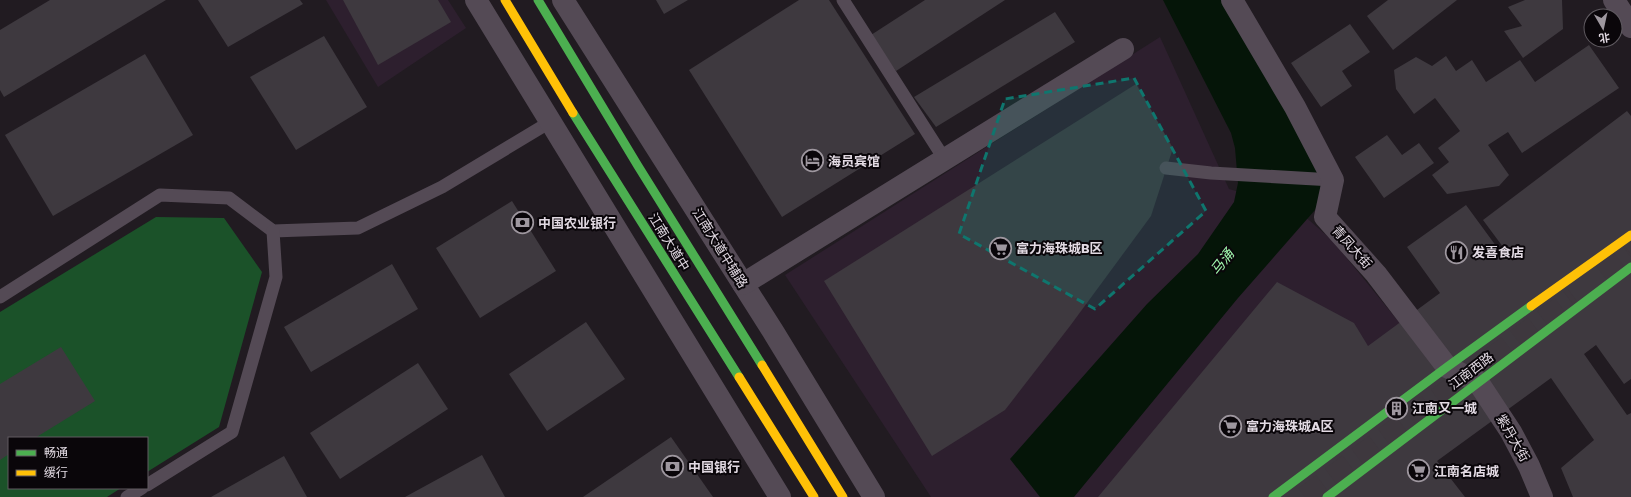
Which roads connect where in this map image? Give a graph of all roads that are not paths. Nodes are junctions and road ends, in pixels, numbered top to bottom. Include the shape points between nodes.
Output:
1 (476, 0) edge
2 (505, 0) edge
3 (538, 0) edge
4 (563, 0) edge
5 (843, 0) edge
6 (1232, 0) edge
7 (1614, 0) edge
8 (1631, 27) edge
9 (1123, 49) dead end
10 (570, 108) junction
11 (550, 122) junction
12 (643, 127) junction
13 (622, 139) junction
14 (945, 160) junction
15 (1166, 168) dead end
16 (1329, 180) junction
17 (272, 231) junction
18 (1631, 235) edge
19 (1631, 267) edge
20 (743, 284) junction
21 (0, 297) edge
22 (1447, 367) junction
23 (1478, 382) junction
24 (148, 484) edge
25 (141, 489) edge
26 (129, 497) edge
27 (780, 497) edge
28 (814, 497) edge
29 (843, 497) edge
30 (874, 497) edge
31 (1273, 497) edge
32 (1327, 497) edge
33 (1542, 497) edge

1 - 11 street
2 - 10 main road, 江南大道中
3 - 13 main road, 江南大道中
4 - 12 street, 江南大道中辅路
5 - 14 lane
6 - 16 street via 1295,107
7 - 8 street
9 - 14 street
10 - 11 street
10 - 28 main road, 江南大道中
11 - 17 lane via 442,187 358,228
11 - 27 street
12 - 13 street
12 - 20 street, 江南大道中辅路
13 - 29 main road, 江南大道中
14 - 20 street
15 - 16 lane
16 - 22 street, 青凤大街 via 1325,217 1376,274
17 - 21 lane via 229,198 160,195
17 - 24 lane via 276,277 232,432
18 - 22 main road
19 - 23 main road, 江南西路
20 - 30 street, 江南大道中辅路
22 - 23 street, 青凤大街
22 - 31 main road
23 - 32 main road, 江南西路
23 - 33 street, 紫丹大街 via 1511,432
25 - 26 lane

